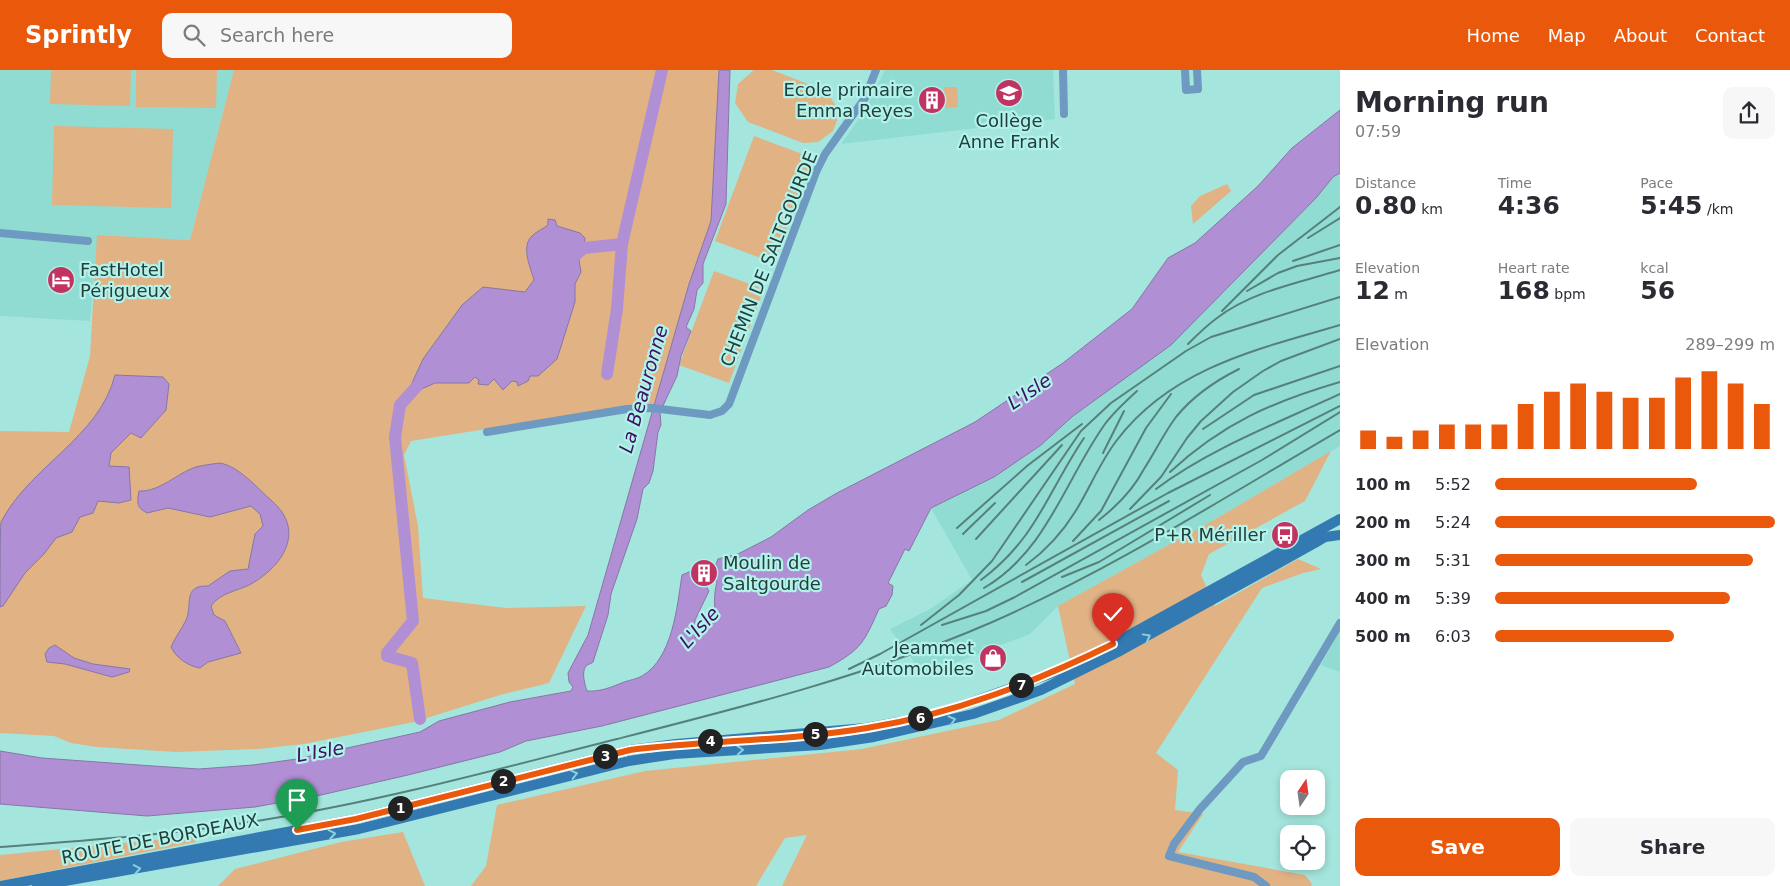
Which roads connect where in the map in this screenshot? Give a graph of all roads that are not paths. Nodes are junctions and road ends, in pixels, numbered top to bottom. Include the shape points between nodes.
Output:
1 (876, 70) edge
2 (1063, 70) edge
3 (1185, 70) edge
4 (1197, 70) edge
5 (1064, 114) dead end
6 (0, 233) edge
7 (88, 241) dead end
8 (487, 432) dead end
9 (1340, 519) edge
10 (1340, 536) edge
11 (1340, 623) edge
12 (675, 749) junction
13 (0, 886) edge
14 (37, 886) edge
15 (1266, 886) edge

1 - 8 street, CHEMIN DE SALTGOURDE via 865,98 816,172 728,404 722,411 710,415 652,408 626,409
2 - 5 street
3 - 4 street via 1186,90 1198,89
6 - 7 street
9 - 12 main road via 1113,644 1058,671 999,694 928,716 866,728
12 -> 10 main road via 820,745 892,734 973,714 1071,676 1325,537
11 - 15 street via 1261,756 1243,762 1237,768 1200,809 1169,856 1254,877
12 - 13 main road, ROUTE DE BORDEAUX via 630,750 356,819
14 -> 12 main road, ROUTE DE BORDEAUX via 359,829

